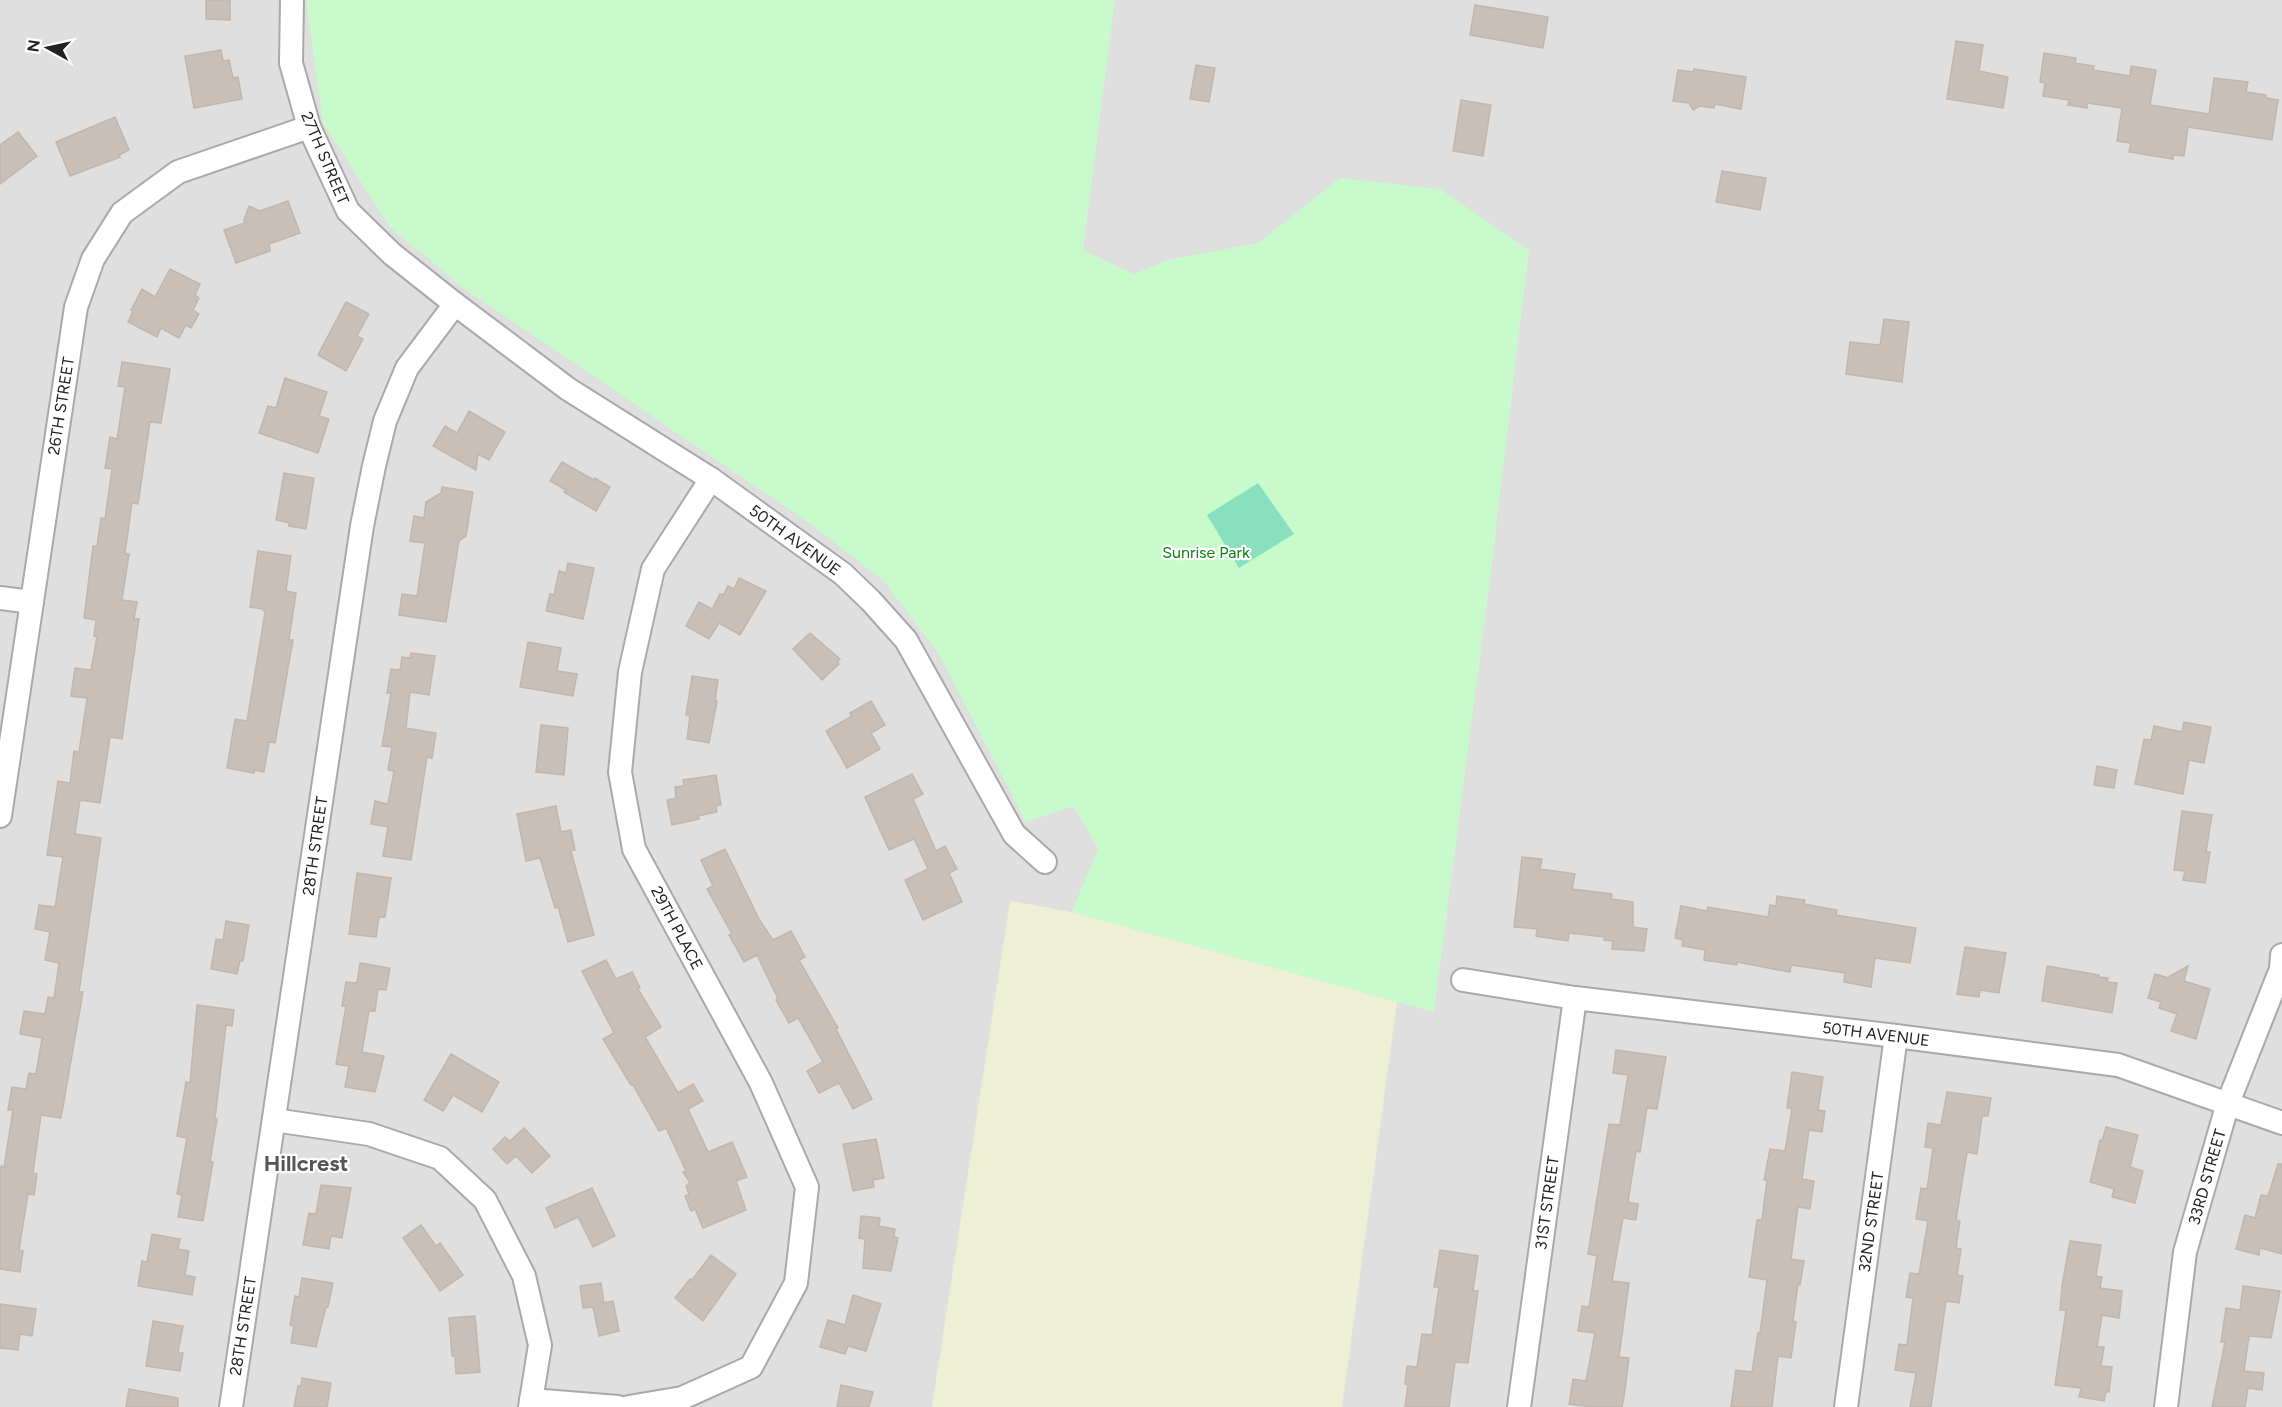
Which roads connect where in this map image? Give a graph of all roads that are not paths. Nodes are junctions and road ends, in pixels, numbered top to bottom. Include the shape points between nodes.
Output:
1 (292, 0) edge
2 (309, 127) junction
3 (454, 304) junction
4 (711, 479) junction
5 (0, 598) edge
6 (32, 602) junction
7 (0, 816) edge
8 (1045, 862) dead end
9 (2282, 955) edge
10 (1463, 980) dead end
11 (1575, 998) junction
12 (1896, 1036) junction
13 (2228, 1103) junction
14 (274, 1120) junction
15 (2282, 1123) edge
16 (531, 1403) edge
17 (231, 1407) edge
18 (618, 1407) edge
19 (629, 1407) edge
20 (1519, 1407) edge
21 (1846, 1407) edge
22 (2166, 1407) edge

1 - 2 street, 27TH STREET via 291,63
2 - 3 street, 27TH STREET via 348,211 392,254
2 - 6 street, 26TH STREET via 178,172 122,213 93,259 76,307
3 - 4 street, 50TH AVENUE via 568,389
3 - 14 street, 28TH STREET via 407,368 385,421 374,466
4 - 8 street, 50TH AVENUE via 843,574 906,640 1014,834
4 - 19 street, 29TH PLACE via 653,569 630,672 620,772 634,849 761,1083 807,1187 796,1283 751,1367 682,1398
5 - 6 street
6 - 7 street, 26TH STREET
9 - 13 street, 33RD STREET via 2281,969
10 - 11 street, 50TH AVENUE
11 - 12 street, 50TH AVENUE
11 - 20 street, 31ST STREET
12 - 13 street, 50TH AVENUE via 2118,1065
12 - 21 street, 32ND STREET
13 - 15 street, 50TH AVENUE
13 - 22 street, 33RD STREET via 2185,1252
14 - 16 street via 369,1134 440,1158 484,1200 524,1276 540,1345
14 - 17 street, 28TH STREET
16 - 18 street

